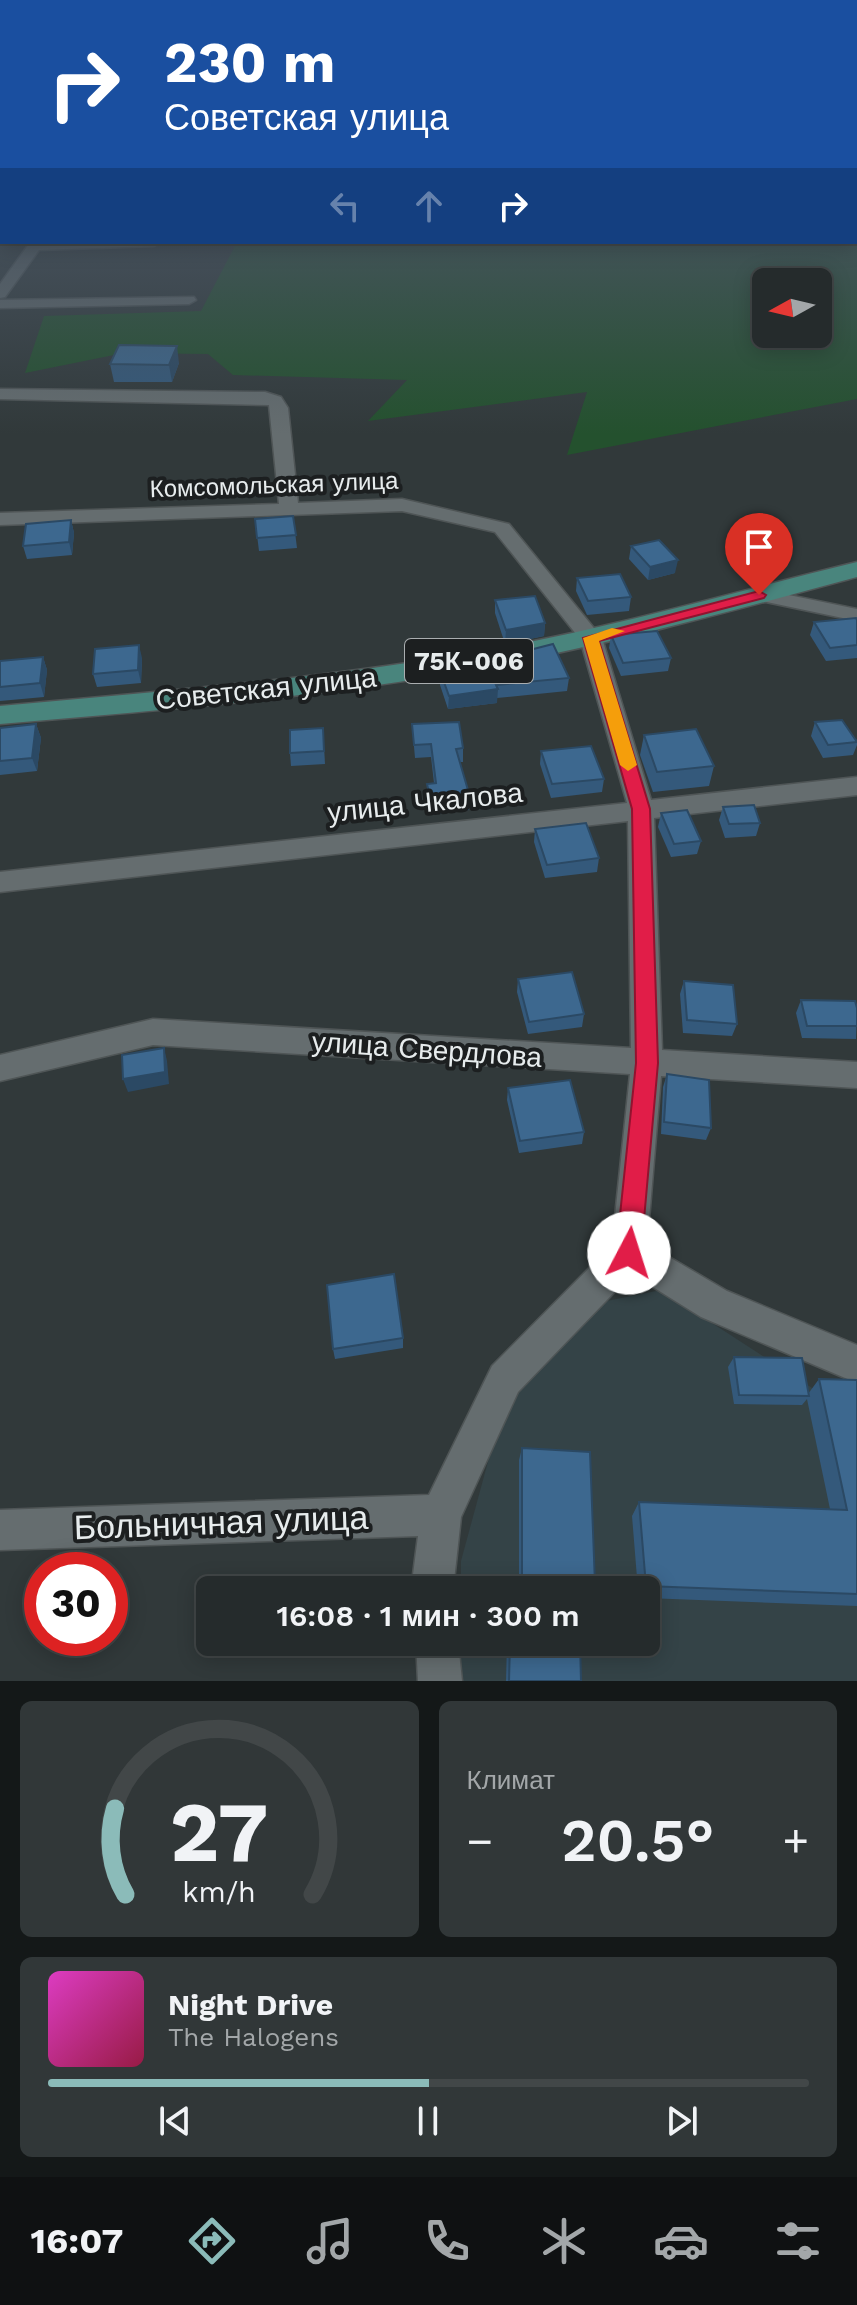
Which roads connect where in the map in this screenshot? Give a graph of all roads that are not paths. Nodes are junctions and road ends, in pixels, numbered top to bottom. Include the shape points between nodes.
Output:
1 (13, 276) edge
2 (0, 294) edge
3 (189, 300) dead end
4 (0, 304) edge
5 (0, 394) edge
6 (289, 511) junction
7 (0, 519) edge
8 (857, 569) edge
9 (759, 595) junction
10 (857, 615) edge
11 (591, 638) junction
12 (0, 715) edge
13 (857, 786) edge
14 (641, 809) junction
15 (0, 882) edge
16 (647, 1063) junction
17 (0, 1068) edge
18 (857, 1075) edge
19 (629, 1253) junction
20 (857, 1364) edge
21 (441, 1515) junction
22 (0, 1530) edge
23 (434, 1576) edge
24 (438, 1656) edge
25 (440, 1681) edge

1 - 2 street
3 - 4 street
5 - 6 street via 275,401 280,408
6 - 7 street, Комсомольская улица
6 - 11 street, Комсомольская улица via 402,505 502,528
8 - 9 main road, Советская улица / 75К-006
9 - 10 street
9 - 11 main road, Советская улица / 75К-006
11 - 12 main road, Советская улица / 75К-006 via 435,668 262,691
11 - 14 street
13 - 14 street, улица Чкалова
14 - 15 street, улица Чкалова
14 - 16 street
16 - 17 street, улица Свердлова via 153,1032
16 - 18 street, улица Свердлова
16 - 19 street
19 - 20 street via 714,1304
19 - 21 street via 505,1379
21 - 22 street, Больничная улица
21 - 23 street
24 - 25 street

